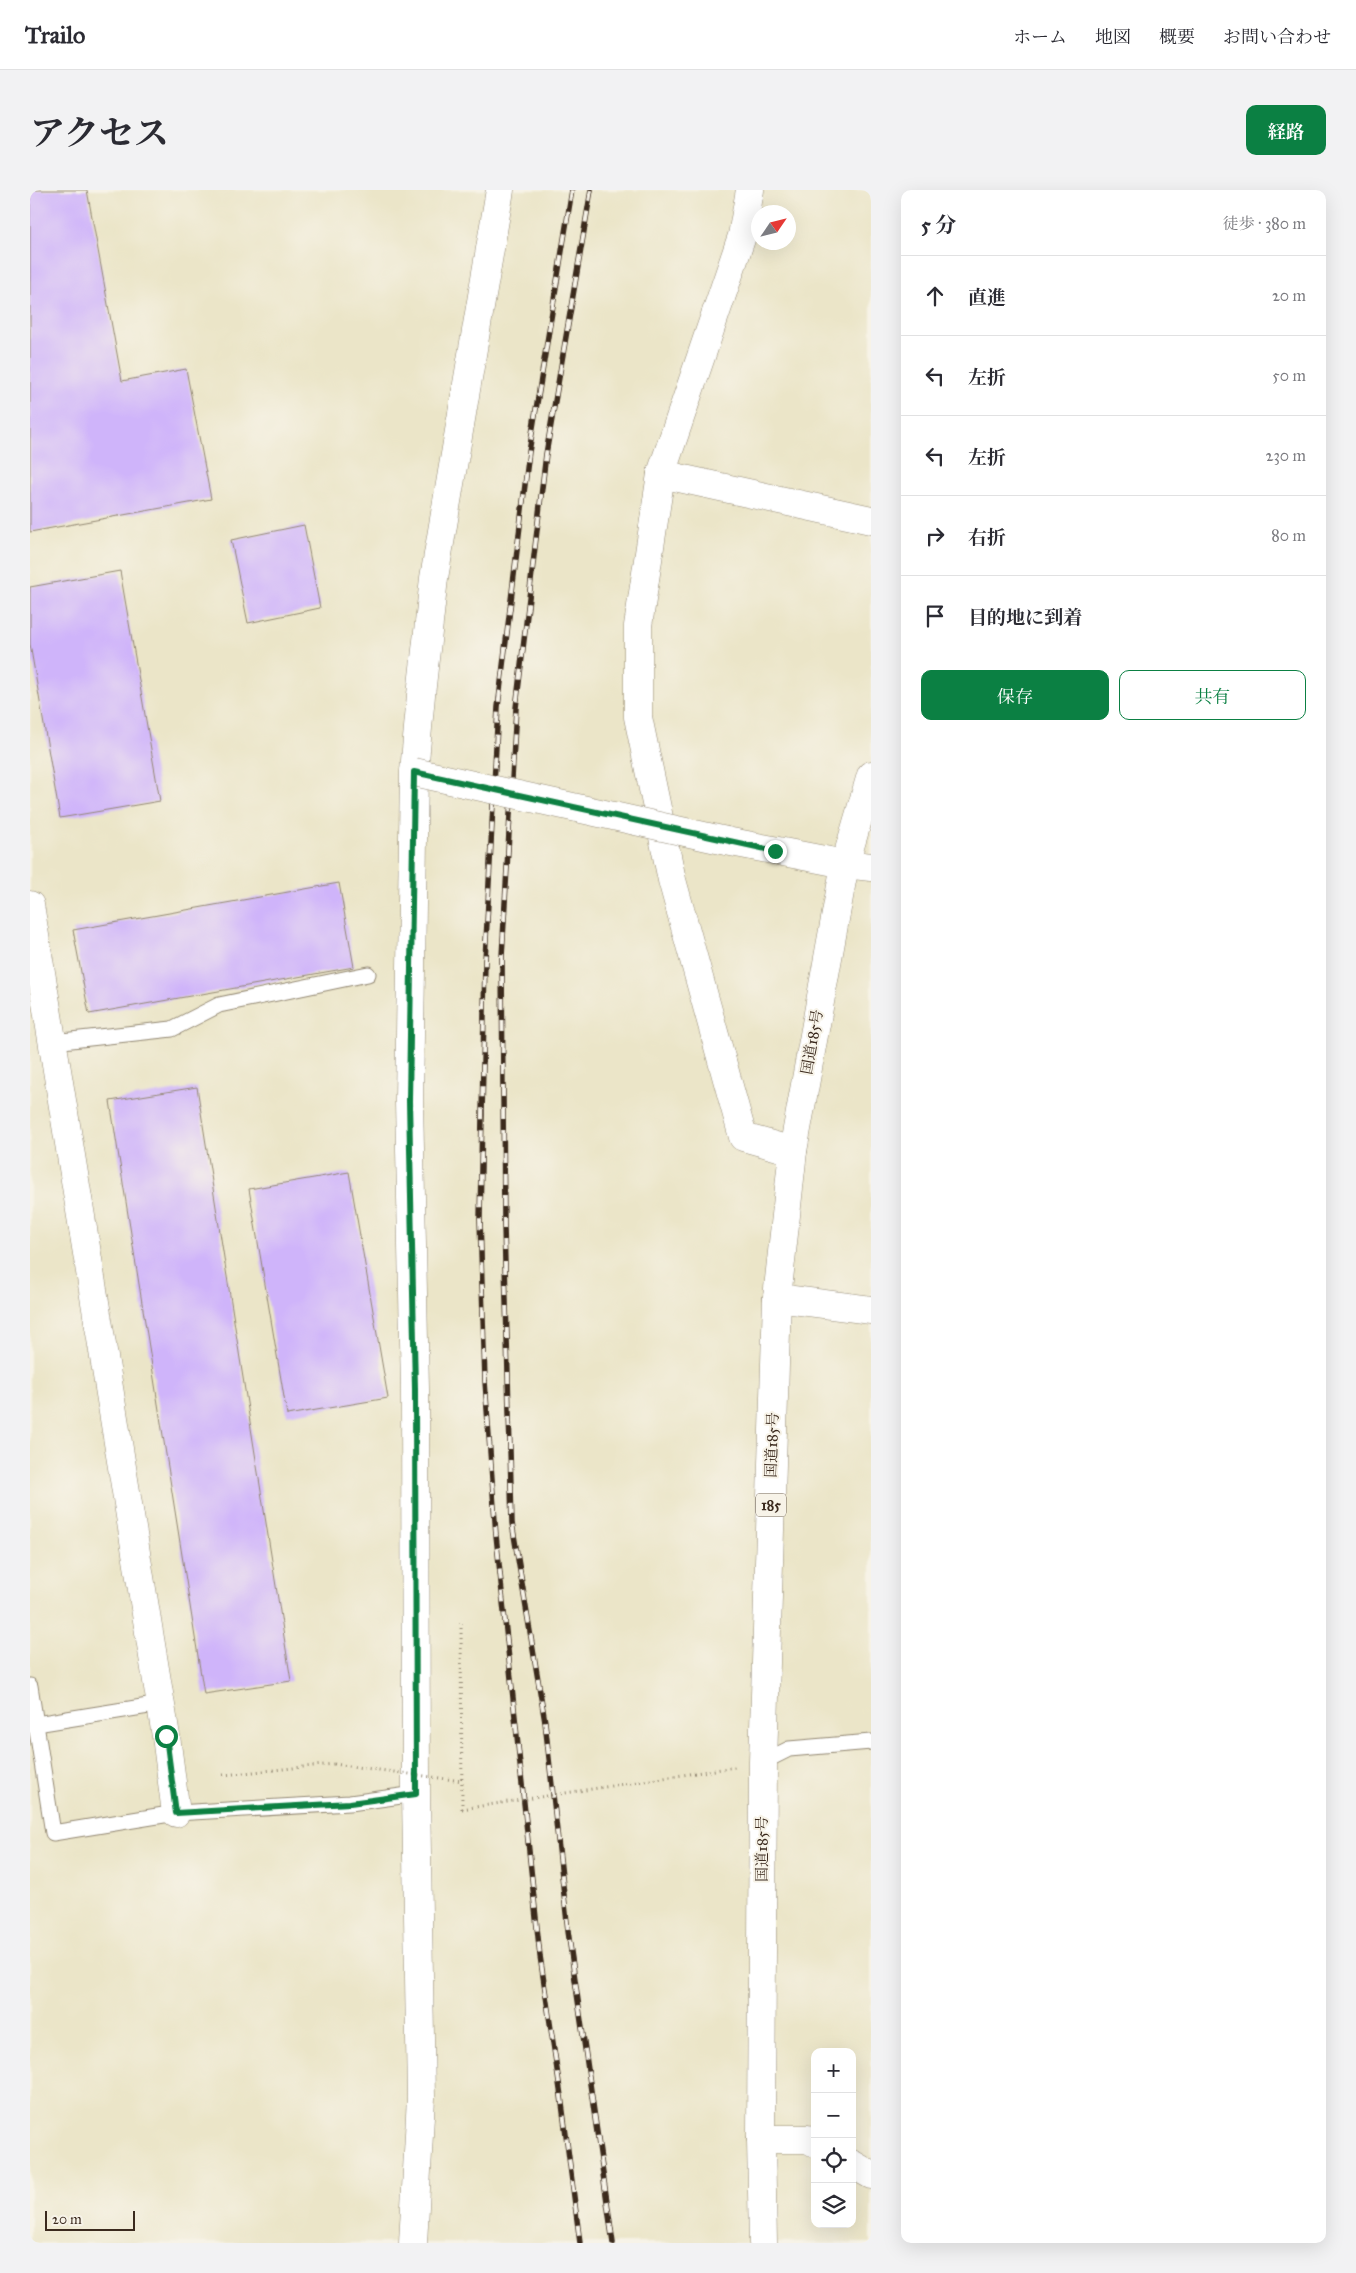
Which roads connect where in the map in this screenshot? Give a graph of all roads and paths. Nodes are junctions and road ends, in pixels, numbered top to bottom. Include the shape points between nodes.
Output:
1 (750, 190) edge
2 (498, 200) edge
3 (661, 474) junction
4 (871, 520) edge
5 (414, 772) junction
6 (871, 775) edge
7 (858, 866) edge
8 (30, 905) edge
9 (368, 974) dead end
10 (36, 978) edge
11 (53, 1042) junction
12 (793, 1151) junction
13 (777, 1298) junction
14 (871, 1310) edge
15 (461, 1623) dead end
16 (30, 1686) edge
17 (161, 1704) junction
18 (33, 1724) edge
19 (871, 1742) edge
20 (763, 1762) junction
21 (223, 1775) dead end
22 (462, 1781) junction
23 (416, 1794) junction
24 (176, 1813) junction
25 (761, 2138) junction
26 (811, 2141) edge
27 (856, 2166) edge
28 (871, 2174) edge
29 (413, 2243) edge
30 (764, 2243) edge

1 - 3 main road via 742,236
2 - 5 main road via 434,578
3 - 4 main road
3 - 12 main road via 638,626 638,717 672,880 743,1136
5 - 7 main road, bridge via 726,841
5 - 23 main road via 409,1032 415,1389
6 - 7 main road, 国道185号 / 185
7 - 12 main road, 国道185号 / 185
8 - 10 main road
9 - 11 lane via 219,1005 172,1029
10 - 11 main road
11 - 17 main road
12 - 13 main road, 国道185号 / 185
13 - 14 main road
13 - 20 main road, 国道185号 / 185
15 - 22 path
16 - 18 lane
17 - 18 lane
17 - 24 main road
18 - 24 lane via 53,1833
19 - 20 lane via 789,1749
20 - 22 path, bridge via 462,1809
20 - 25 main road, 国道185号 / 185
21 - 22 path, bridge via 334,1764
23 - 24 lane via 350,1803
23 - 29 main road via 420,2098
25 - 26 main road
25 - 30 main road, 国道185号 / 185
27 - 28 main road

